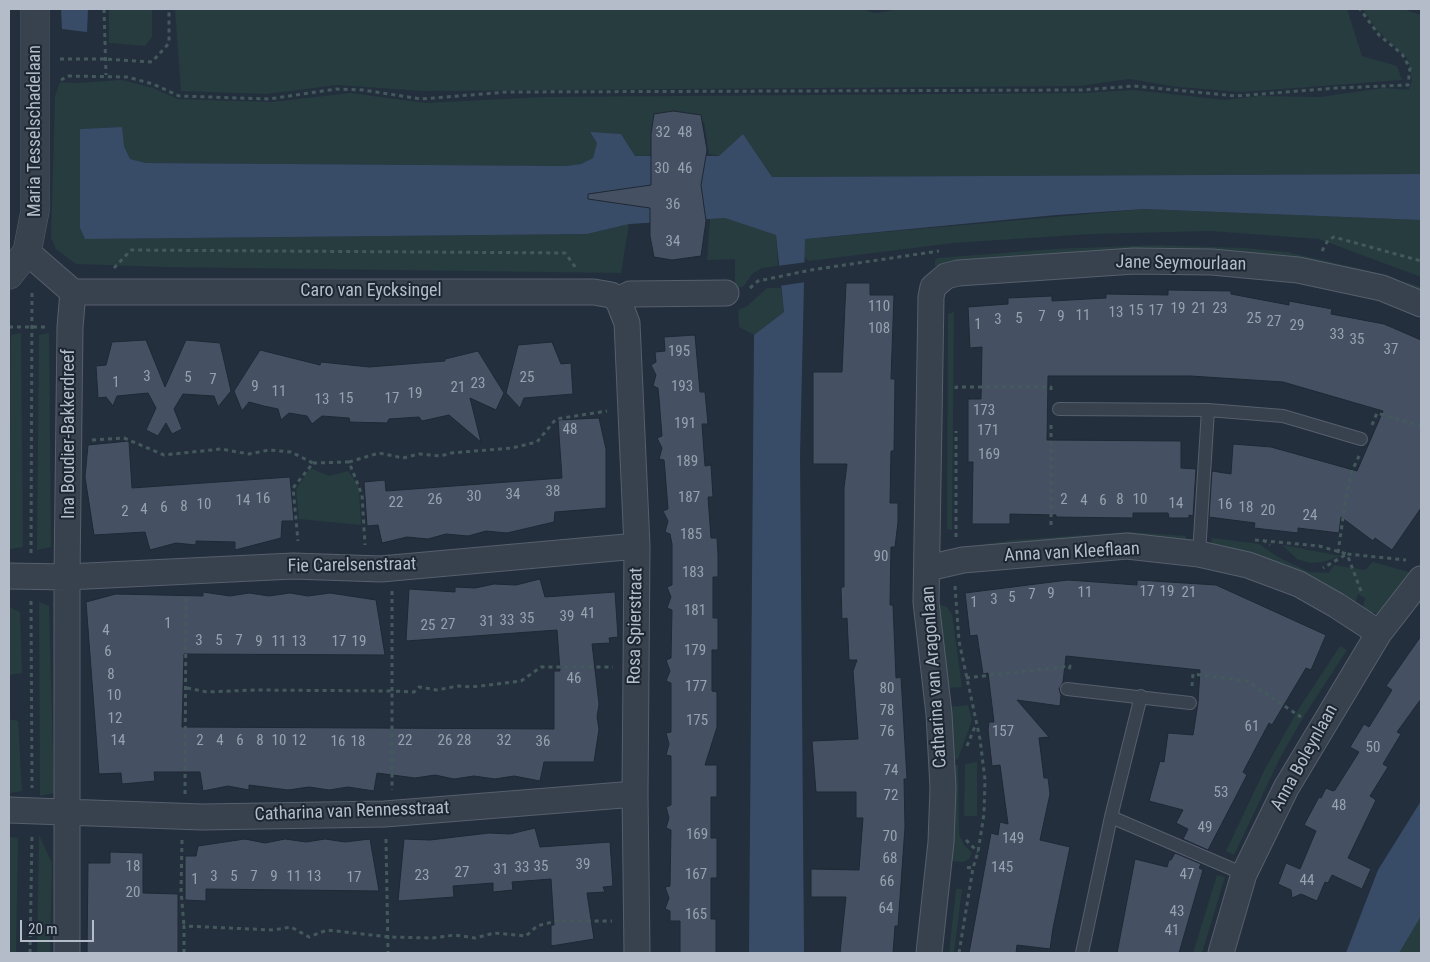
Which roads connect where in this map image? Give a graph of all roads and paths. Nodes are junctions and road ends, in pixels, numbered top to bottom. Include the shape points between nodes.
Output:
1 (35, 9) edge
2 (104, 9) edge
3 (169, 9) edge
4 (1360, 9) edge
5 (105, 58) junction
6 (35, 59) junction
7 (106, 75) junction
8 (57, 82) dead end
9 (27, 252) junction
10 (1322, 252) dead end
11 (1421, 261) edge
12 (811, 270) dead end
13 (112, 271) dead end
14 (9, 275) edge
15 (773, 278) dead end
16 (938, 281) joint
17 (32, 292) dead end
18 (73, 292) junction
19 (594, 292) junction
20 (726, 293) dead end
21 (618, 300) junction
22 (1421, 304) edge
23 (9, 327) edge
24 (70, 327) junction
25 (32, 328) junction
26 (631, 408) junction
27 (1059, 409) dead end
28 (1208, 410) junction
29 (1421, 426) edge
30 (1372, 427) dead end
31 (69, 441) junction
32 (1362, 444) joint
33 (349, 462) junction
34 (313, 463) junction
35 (1254, 539) dead end
36 (1263, 540) junction
37 (637, 546) junction
38 (1278, 550) dead end
39 (1338, 553) junction
40 (1199, 554) junction
41 (1347, 554) junction
42 (300, 566) junction
43 (1316, 567) dead end
44 (366, 568) junction
45 (392, 568) junction
46 (928, 568) junction
47 (186, 571) junction
48 (1418, 572) edge
49 (20, 577) edge
50 (67, 577) junction
51 (1354, 617) junction
52 (1379, 634) junction
53 (636, 667) junction
54 (966, 678) dead end
55 (187, 688) junction
56 (1067, 689) joint
57 (392, 691) junction
58 (1140, 696) junction
59 (1190, 703) joint
60 (1320, 730) junction
61 (635, 794) junction
62 (20, 811) edge
63 (68, 813) junction
64 (389, 814) junction
65 (184, 816) junction
66 (1111, 817) junction
67 (973, 868) dead end
68 (1244, 874) junction
69 (636, 921) junction
70 (184, 926) junction
71 (389, 937) junction
72 (30, 953) edge
73 (67, 953) edge
74 (184, 953) edge
75 (388, 953) edge
76 (637, 953) edge
77 (929, 953) edge
78 (959, 953) edge
79 (1082, 953) edge
80 (1221, 953) edge

1 - 6 street, Maria Tesselschadelaan
2 - 5 path
3 - 5 path via 169,43 152,62
4 - 7 path via 1379,35 1402,54 1410,68 1408,85 1236,96 1134,86 1082,90 507,92 421,99 336,89 269,99 179,96 153,84
5 - 6 path
5 - 7 path
6 - 9 street, Maria Tesselschadelaan via 36,211
7 - 8 path via 68,76
9 - 14 street
9 - 18 street
10 - 11 path via 1328,240 1334,237
12 - 15 path
13 - 19 path via 131,250 565,253
16 - 22 street, Jane Seymourlaan via 958,273 1134,261 1212,262 1298,270 1382,288
16 - 46 street, Catharina van Aragonlaan via 930,297
17 - 25 path
18 - 19 street, Caro van Eycksingel
18 - 24 street, Ina Boudier-Bakkerdreef
19 - 21 street, Caro van Eycksingel via 611,295
20 - 21 street via 630,294
21 - 26 street, Rosa Spierstraat via 627,323
23 - 25 path
24 - 25 path
24 - 31 street, Ina Boudier-Bakkerdreef
25 - 49 path
26 - 33 path via 556,419 537,442 512,448 402,458 379,453
26 - 37 street, Rosa Spierstraat
27 - 28 lane
28 - 32 lane via 1283,416
28 - 40 lane
29 - 30 path via 1377,413
31 - 34 path via 124,438 164,455 221,449 249,454 284,451
31 - 50 street, Ina Boudier-Bakkerdreef
32 - 39 path via 1350,479
33 - 34 path
33 - 44 path via 362,494
34 - 42 path via 293,488
35 - 36 path
36 - 38 path
36 - 39 path via 1318,546
37 - 45 street, Fie Carelsenstraat
37 - 53 street, Rosa Spierstraat
39 - 41 path
40 - 46 street, Anna van Kleeflaan via 1127,546 963,560
40 - 51 street, Anna van Kleeflaan via 1248,565 1299,584
41 - 43 path via 1324,568
41 - 48 path via 1406,560
41 - 51 path via 1363,597
42 - 44 street, Fie Carelsenstraat
42 - 47 street, Fie Carelsenstraat
44 - 45 street, Fie Carelsenstraat
45 - 57 path
46 - 77 street, Catharina van Aragonlaan via 926,602 939,714 943,788 941,842
47 - 50 street, Fie Carelsenstraat
47 - 55 path
48 - 52 street, Anna Boleynlaan
49 - 50 street
49 - 62 path
50 - 63 street, Ina Boudier-Bakkerdreef
51 - 52 street, Anna van Kleeflaan
52 - 60 street, Anna Boleynlaan
53 - 57 path via 541,667 521,681 437,690 419,687 414,692
53 - 61 street, Rosa Spierstraat
54 - 56 path via 1070,666
55 - 57 path via 207,692
55 - 65 path
56 - 58 lane
57 - 64 path
58 - 59 lane
58 - 66 lane
59 - 60 path via 1193,674 1247,681
60 - 68 street, Anna Boleynlaan via 1286,788
61 - 64 street, Catharina van Rennesstraat
61 - 69 street, Rosa Spierstraat
62 - 63 street
62 - 72 path
63 - 65 street, Catharina van Rennesstraat
63 - 73 street, Ina Boudier-Bakkerdreef
64 - 65 street, Catharina van Rennesstraat
64 - 71 path
65 - 70 path via 181,856
66 - 68 lane
66 - 79 lane
67 - 78 path
68 - 80 street, Anna Boleynlaan
69 - 71 path via 556,921 537,926 526,936 494,933 475,938 455,935
69 - 76 street, Rosa Spierstraat
70 - 71 path via 272,930 291,927 309,936 327,930
70 - 74 path
71 - 75 path

